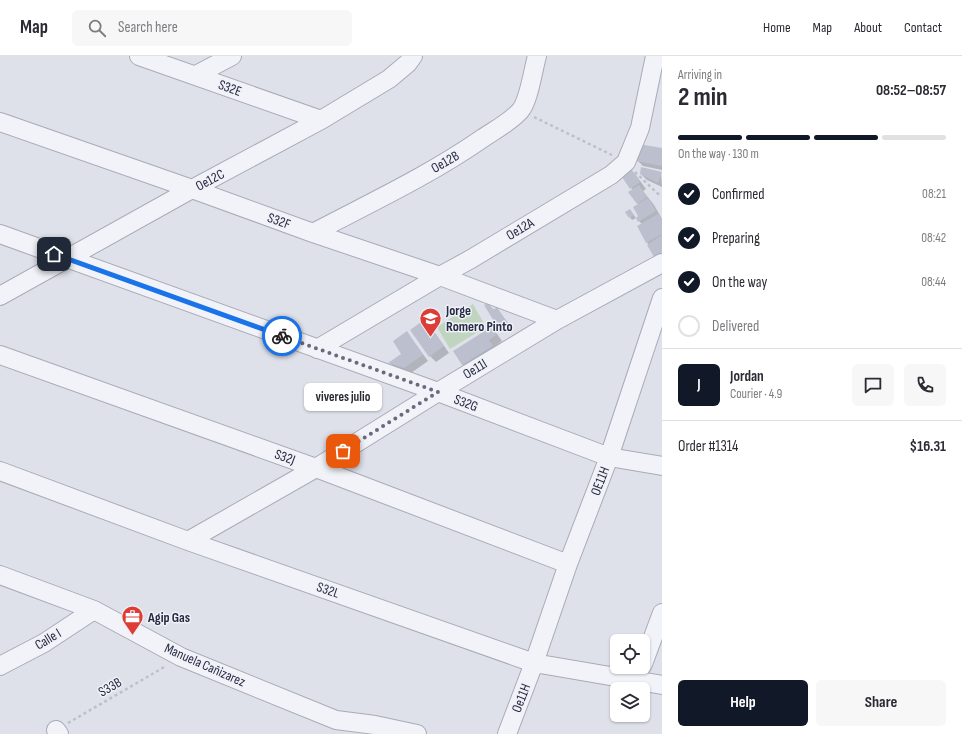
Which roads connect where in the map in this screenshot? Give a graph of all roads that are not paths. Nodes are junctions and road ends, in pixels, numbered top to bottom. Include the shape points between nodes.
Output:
1 (138, 56) edge
2 (232, 56) edge
3 (413, 56) edge
4 (537, 56) edge
5 (655, 56) edge
6 (196, 75) junction
7 (321, 120) junction
8 (0, 122) edge
9 (192, 189) junction
10 (0, 234) edge
11 (313, 234) junction
12 (67, 260) junction
13 (662, 262) edge
14 (440, 276) junction
15 (0, 296) edge
16 (662, 298) edge
17 (557, 320) junction
18 (317, 349) junction
19 (0, 355) edge
20 (438, 392) junction
21 (609, 457) junction
22 (662, 466) edge
23 (316, 468) junction
24 (0, 471) edge
25 (188, 541) junction
26 (568, 564) junction
27 (0, 575) edge
28 (94, 610) junction
29 (662, 613) edge
30 (650, 645) edge
31 (534, 663) junction
32 (0, 666) edge
33 (610, 671) edge
34 (639, 674) edge
35 (662, 686) edge
36 (336, 727) edge
37 (417, 734) edge
38 (507, 734) edge

1 - 6 street, S32E
2 - 6 street
3 - 7 street, Oe12C via 408,64 389,79
4 - 11 street, Oe12B via 525,101 513,118 452,158
5 - 14 street, Oe12A via 640,128 626,162 611,175
6 - 7 street, S32E
7 - 9 street, Oe12C
8 - 9 street, S32F
9 - 11 street, S32F
9 - 12 street, Oe12C
10 - 12 street, S32G
11 - 14 street, S32F
12 - 15 street, Oe12C
12 - 18 street, S32G
13 - 17 street, Oe11l
14 - 17 street, S32F
14 - 18 street, Oe12A
16 - 21 street, OE11H
17 - 20 street, Oe11l
18 - 20 street, S32G
19 - 23 street, S32J
20 - 21 street, S32G
20 - 23 street, Oe11l
21 - 22 street, S32G
21 - 26 street, OE11H
23 - 25 street, Oe11l
23 - 26 street, S32J
24 - 25 street, S32L
25 - 31 street, S32L
26 - 31 street, OE11H
27 - 28 street, Manuela Cañizarez
28 - 32 street, Calle I via 44,643
28 - 36 street, Manuela Cañizarez via 181,657
29 - 30 street
31 - 33 street, S32L
31 - 38 street, Oe11H
34 - 35 street, S32L
36 - 37 street, Manuela Cañizarez via 375,725

